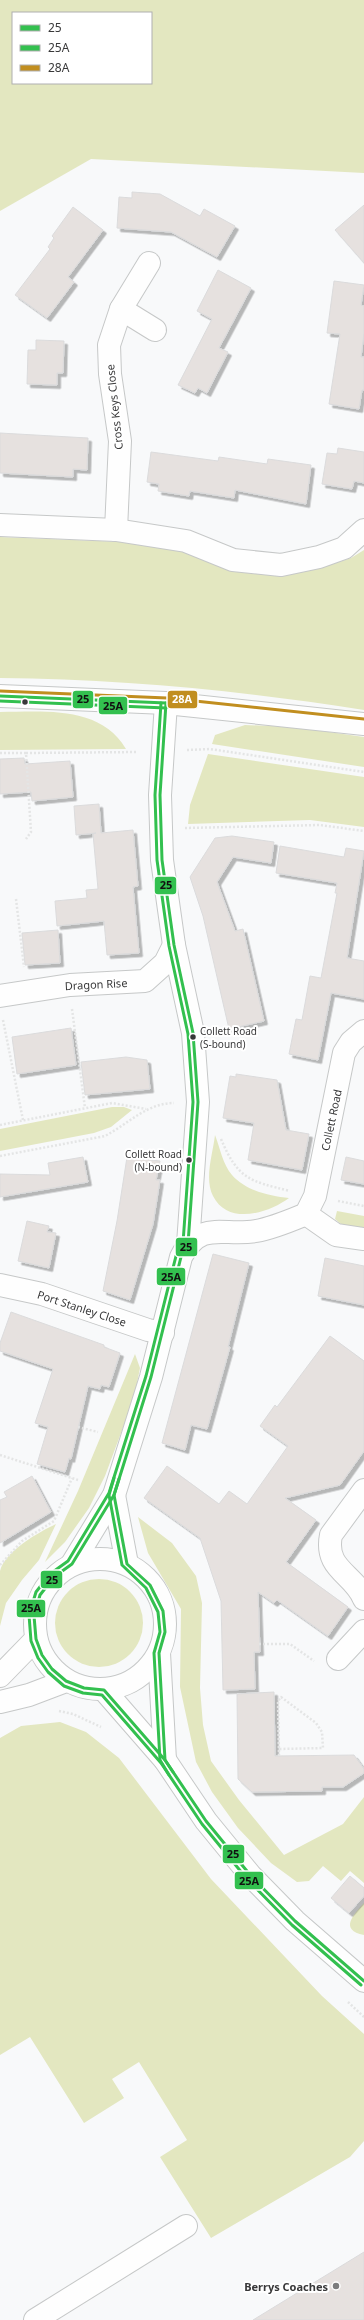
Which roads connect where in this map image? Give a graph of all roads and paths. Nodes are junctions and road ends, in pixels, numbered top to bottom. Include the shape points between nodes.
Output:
1 (149, 263) dead end
2 (121, 309) junction
3 (155, 330) dead end
4 (0, 525) edge
5 (116, 530) junction
6 (364, 530) edge
7 (0, 696) edge
8 (166, 703) junction
9 (364, 724) edge
10 (164, 751) junction
11 (0, 752) edge
12 (26, 753) junction
13 (364, 772) edge
14 (161, 829) junction
15 (364, 831) edge
16 (26, 839) dead end
17 (16, 899) dead end
18 (174, 945) junction
19 (68, 985) junction
20 (26, 992) junction
21 (1, 1004) edge
22 (364, 1031) edge
23 (198, 1102) junction
24 (85, 1108) junction
25 (146, 1109) junction
26 (24, 1120) junction
27 (0, 1125) edge
28 (219, 1134) dead end
29 (0, 1156) edge
30 (310, 1205) junction
31 (364, 1206) edge
32 (364, 1239) edge
33 (188, 1244) junction
34 (0, 1285) edge
35 (163, 1333) junction
36 (78, 1427) dead end
37 (98, 1432) dead end
38 (0, 1455) edge
39 (72, 1478) junction
40 (78, 1480) dead end
41 (364, 1490) edge
42 (114, 1495) junction
43 (72, 1564) junction
44 (127, 1564) junction
45 (0, 1565) edge
46 (364, 1599) edge
47 (364, 1631) edge
48 (36, 1639) junction
49 (259, 1644) dead end
50 (159, 1653) junction
51 (327, 1662) joint
52 (0, 1676) edge
53 (66, 1681) junction
54 (104, 1690) junction
55 (0, 1702) edge
56 (279, 1749) junction
57 (279, 1756) dead end
58 (165, 1760) junction
59 (364, 1981) edge
60 (186, 2226) dead end
61 (35, 2320) edge

1 - 2 street, Cross Keys Close
2 - 3 street
2 - 5 street, Cross Keys Close via 108,345 120,441
4 - 5 street
5 - 6 street via 186,542 233,560 281,565 319,557 344,548
7 - 8 street
8 - 9 street
8 - 10 street
10 - 12 path
10 - 13 path via 210,749
10 - 14 street via 160,795
11 - 12 path
12 - 16 path via 31,832
14 - 15 path via 305,824
14 - 18 street via 163,876
17 - 20 path
18 - 19 street, Dragon Rise via 165,963 145,981
18 - 23 street via 193,1033
19 - 20 street, Dragon Rise
19 - 24 path
20 - 21 street, Dragon Rise
21 - 26 path
22 - 30 street, Collett Road via 351,1042 344,1054
23 - 25 path via 170,1103
23 - 33 street
24 - 25 path via 112,1103
24 - 26 path
25 - 29 path via 105,1136
26 - 27 path
28 - 30 path via 235,1167 244,1176
30 - 31 path
30 - 32 street via 336,1235
30 - 33 street via 273,1227 256,1231 211,1230 202,1233
33 - 35 street via 182,1257
34 - 35 street, Port Stanley Close via 42,1294
35 - 42 street
36 - 37 path
38 - 39 path
39 - 40 path
39 - 45 path via 54,1521 22,1541
41 - 46 street via 331,1535 330,1543 334,1562
42 - 43 street
42 - 44 street
43 - 44 street via 90,1559 109,1559
43 - 48 street via 54,1577 40,1595 34,1616
44 - 50 street via 144,1576 157,1592 164,1612 165,1633
47 - 51 street
48 - 52 street
48 - 53 street via 42,1655 52,1669
49 - 51 path via 290,1644
50 - 54 street via 136,1679
50 - 58 street
53 - 54 street via 84,1688
53 - 55 street via 29,1695
54 - 58 street
56 - 56 path via 278,1701 281,1697 316,1723 322,1732 323,1748
56 - 57 path
58 - 59 street via 206,1821 252,1876 295,1921
60 - 61 street

